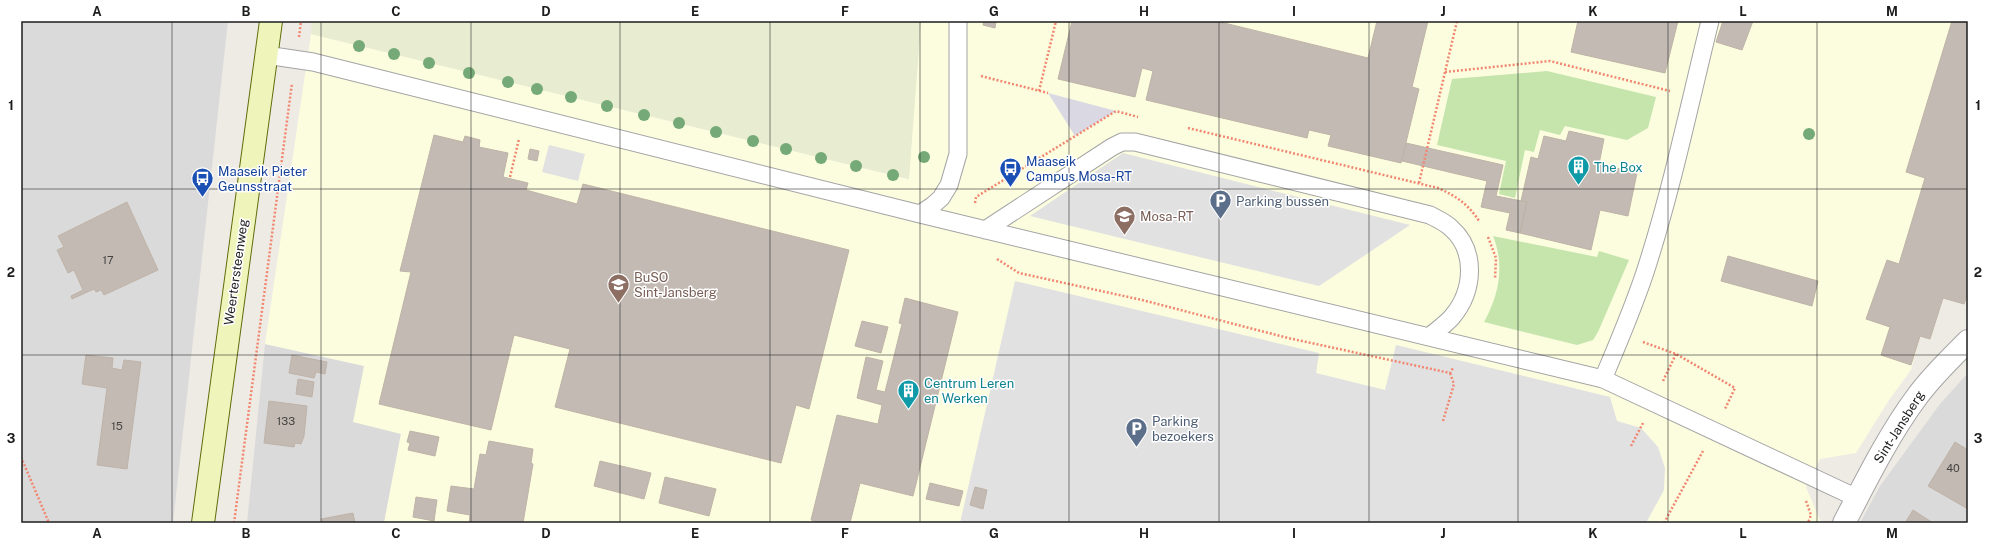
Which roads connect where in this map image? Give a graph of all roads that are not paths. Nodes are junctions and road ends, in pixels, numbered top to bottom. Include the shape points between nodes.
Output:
1 (270, 21) edge
2 (958, 21) edge
3 (1710, 21) edge
4 (266, 55) junction
5 (920, 214) junction
6 (985, 230) junction
7 (1429, 337) junction
8 (1968, 342) edge
9 (1603, 379) junction
10 (1857, 498) junction
11 (203, 523) edge
12 (1844, 523) edge

1 - 4 main road, Weertersteenweg
2 - 5 lane via 958,154 949,185 941,198
3 - 9 lane via 1672,180 1648,262
4 - 5 lane via 296,59
4 - 11 main road, Weertersteenweg
5 - 6 lane
6 - 7 lane
6 - 7 lane via 1112,147 1122,142 1135,142 1430,215 1451,228 1466,246 1471,270 1465,296 1452,317
7 - 9 lane
8 - 10 street, Sint-Jansberg via 1916,397
9 - 10 lane
10 - 12 street, Sint-Jansberg

